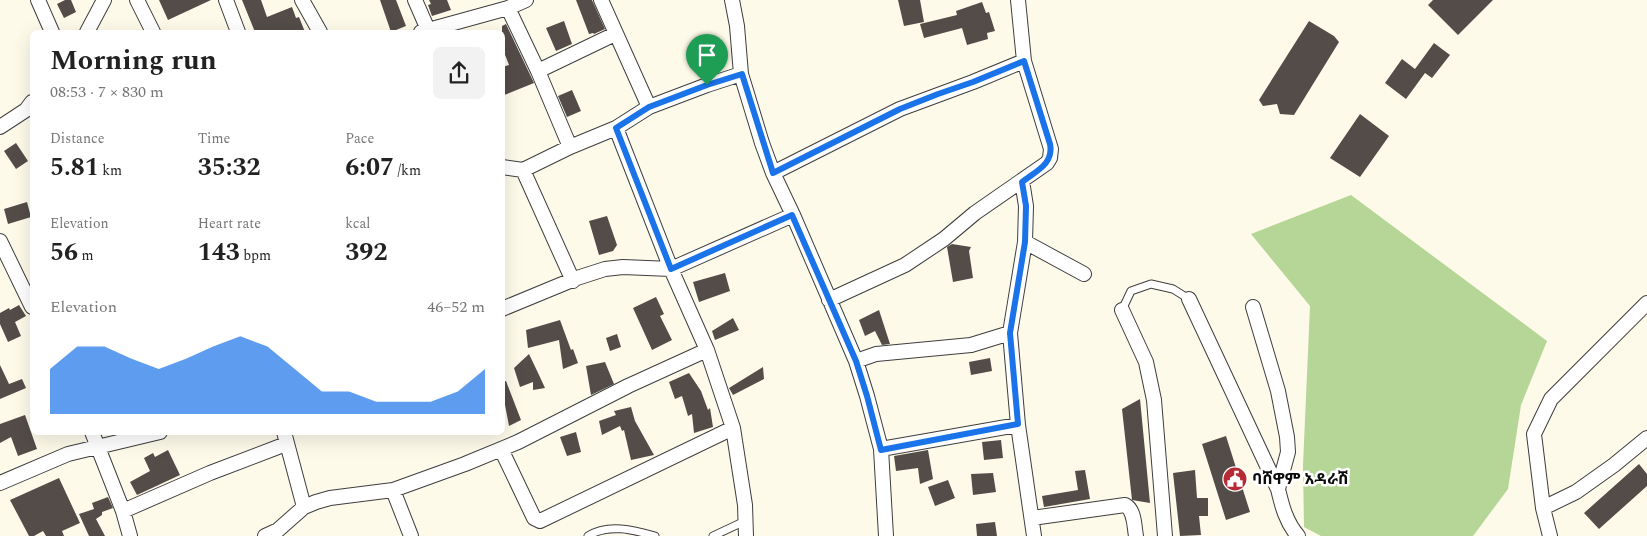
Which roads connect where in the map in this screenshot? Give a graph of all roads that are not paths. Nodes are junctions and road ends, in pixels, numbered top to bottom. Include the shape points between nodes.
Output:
1 (38, 0) edge
2 (104, 0) edge
3 (137, 0) edge
4 (226, 0) edge
5 (302, 0) edge
6 (415, 0) edge
7 (526, 0) edge
8 (601, 0) edge
9 (732, 0) edge
10 (1018, 0) edge
11 (508, 8) junction
12 (51, 30) edge
13 (88, 30) edge
14 (152, 30) edge
15 (237, 30) edge
16 (319, 30) edge
17 (425, 30) edge
18 (433, 30) edge
19 (615, 34) junction
20 (1024, 61) junction
21 (538, 71) junction
22 (742, 74) junction
23 (30, 105) edge
24 (649, 107) junction
25 (0, 126) edge
26 (616, 128) junction
27 (570, 147) junction
28 (505, 167) edge
29 (523, 170) junction
30 (773, 173) junction
31 (1022, 182) junction
32 (792, 215) junction
33 (0, 241) edge
34 (1025, 242) junction
35 (671, 269) junction
36 (1084, 274) dead end
37 (573, 280) junction
38 (1189, 299) joint
39 (829, 300) junction
40 (30, 303) edge
41 (1647, 303) edge
42 (505, 308) edge
43 (1253, 308) dead end
44 (1122, 310) joint
45 (1010, 333) junction
46 (706, 350) junction
47 (856, 361) junction
48 (1018, 424) junction
49 (733, 428) junction
50 (93, 435) edge
51 (148, 435) edge
52 (285, 438) edge
53 (1647, 438) edge
54 (99, 447) junction
55 (502, 449) junction
56 (881, 450) junction
57 (0, 483) edge
58 (1278, 488) junction
59 (393, 490) junction
60 (304, 507) junction
61 (1543, 508) junction
62 (123, 512) junction
63 (1032, 518) junction
64 (746, 521) junction
65 (130, 536) edge
66 (265, 536) edge
67 (411, 536) edge
68 (588, 536) edge
69 (655, 536) edge
70 (714, 536) edge
71 (746, 536) edge
72 (886, 536) edge
73 (1034, 536) edge
74 (1136, 536) edge
75 (1165, 536) edge
76 (1298, 536) edge
77 (1550, 536) edge

1 - 12 street
2 - 13 street
3 - 14 street
4 - 15 street
5 - 16 street
6 - 17 street
7 - 11 street
8 - 19 street
9 - 22 street
10 - 20 street
11 - 18 street
11 - 21 street
19 - 21 street
19 - 24 street
20 - 30 street via 900,109
20 - 31 street via 1051,153 1047,163
21 - 27 street
22 - 24 street
22 - 30 street
23 - 25 street
24 - 26 street
26 - 27 street
26 - 35 street
27 - 29 street
28 - 29 street
29 - 37 street
30 - 32 street
31 - 34 street via 1026,206
31 - 39 street via 905,265
32 - 35 street
32 - 39 street
33 - 40 street
34 - 36 street
34 - 45 street
35 - 37 street via 605,269
35 - 46 street
37 - 42 street
38 - 44 lane via 1173,289 1151,284 1131,291
38 - 58 street
39 - 47 street
41 - 61 street via 1552,399 1534,434
43 - 58 street via 1278,391 1287,437 1288,452
44 - 75 street via 1146,362 1154,400
45 - 47 street via 971,345 876,354
45 - 48 street
46 - 49 street
46 - 55 street
47 - 56 street
48 - 56 street
48 - 63 street
49 - 55 street via 540,521 534,518
49 - 64 street
50 - 54 street
51 - 54 street
52 - 60 street
52 - 62 street
53 - 61 street via 1576,492
54 - 57 street via 68,454
54 - 62 street
55 - 59 street
56 - 72 street
58 - 76 street via 1284,512
59 - 60 street via 330,498
59 - 67 street
60 - 66 street via 278,530
61 - 77 street
62 - 65 street
63 - 73 street
63 - 74 street via 1125,505 1132,511
64 - 70 lane
64 - 71 street
68 - 69 lane via 596,531 628,528

